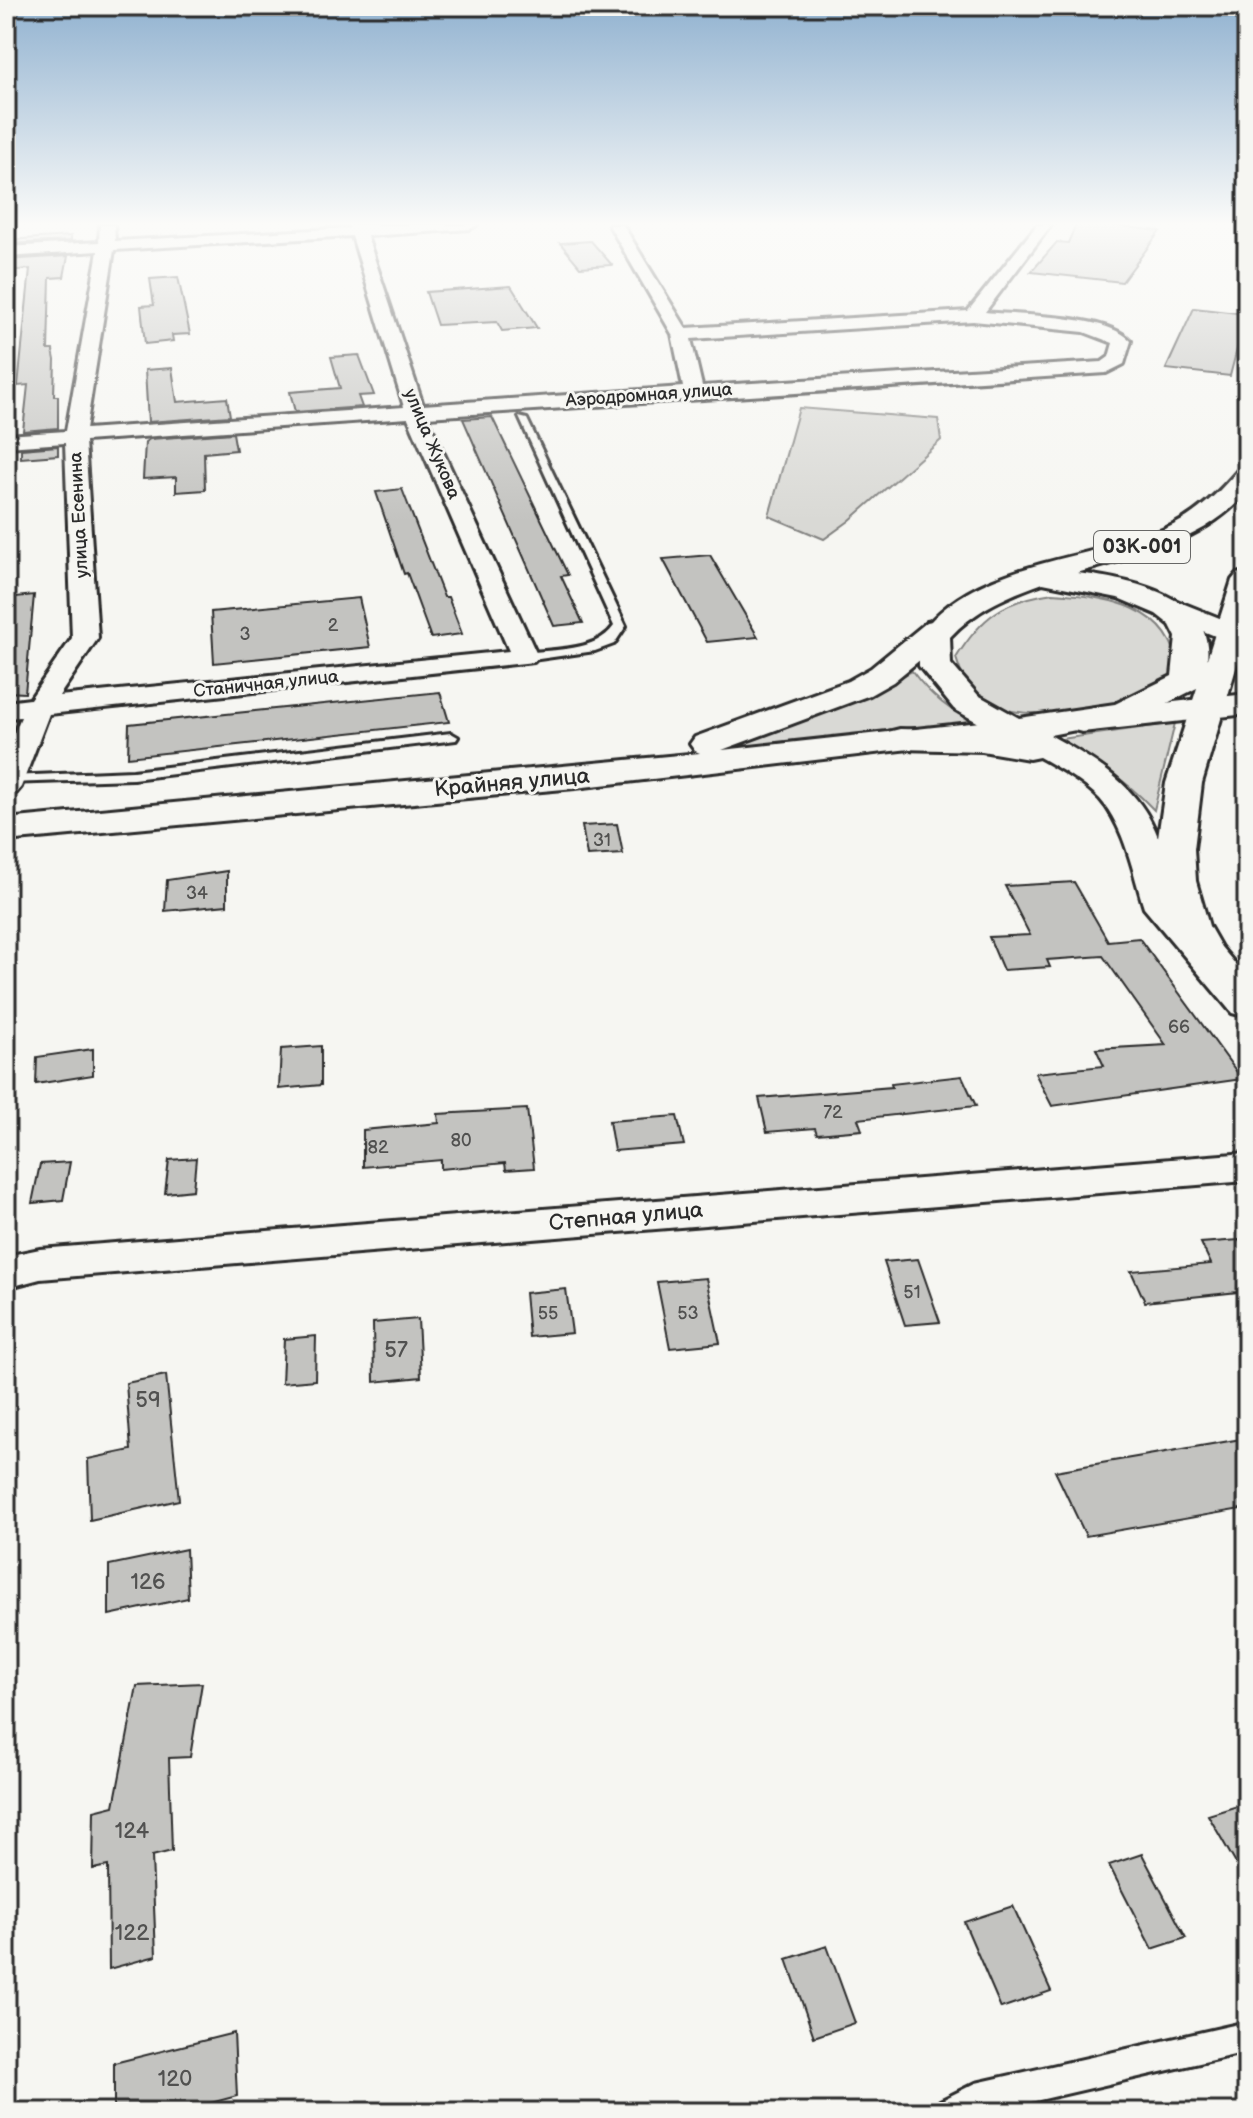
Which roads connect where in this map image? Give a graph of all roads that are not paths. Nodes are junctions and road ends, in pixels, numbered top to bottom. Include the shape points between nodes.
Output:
1 (93, 324) edge
2 (387, 324) edge
3 (675, 324) edge
4 (846, 324) edge
5 (1038, 324) edge
6 (681, 334) junction
7 (694, 392) junction
8 (415, 411) junction
9 (522, 419) dead end
10 (75, 437) junction
11 (6, 441) edge
12 (1247, 475) edge
13 (1247, 580) edge
14 (1015, 582) junction
15 (1136, 594) junction
16 (938, 629) junction
17 (1238, 637) edge
18 (1193, 647) junction
19 (525, 657) junction
20 (1210, 695) junction
21 (1247, 704) edge
22 (38, 708) junction
23 (6, 710) edge
24 (1066, 724) junction
25 (1017, 728) junction
26 (451, 737) dead end
27 (900, 739) junction
28 (1077, 764) junction
29 (575, 777) junction
30 (8, 784) edge
31 (6, 830) edge
32 (1201, 946) junction
33 (1247, 1004) edge
34 (1247, 1167) edge
35 (6, 1272) edge
36 (1247, 2037) edge
37 (951, 2112) edge

1 - 10 street, улица Есенина
2 - 8 street, улица Жукова
3 - 6 street
4 - 6 street
5 - 7 street, Аэродромная улица via 1106,332 1122,341 1118,360 1106,367
6 - 7 street
7 - 8 street, Аэродромная улица
8 - 10 street, Аэродромная улица
8 - 19 street, улица Жукова
9 - 19 lane via 620,626 610,641 590,648
10 - 11 street, Аэродромная улица
10 - 22 street, улица Есенина via 85,638
12 - 14 main road, 03К-001 via 1213,514 1173,535
13 - 17 main road
14 - 15 main road, 03К-001 via 1084,581
14 - 16 main road, 03К-001 via 966,603
15 - 17 main road, 03К-001
15 - 18 main road via 1179,616
16 - 25 main road via 932,659 937,675 966,702
16 - 29 main road, 03К-001 via 882,675 814,707 680,754
17 - 20 main road
18 - 20 main road
18 - 24 main road via 1187,680 1158,701
19 - 22 street, Станичная улица
20 - 21 main road
20 - 24 main road
20 - 32 main road via 1175,839 1177,889 1184,917
22 - 23 street, Станичная улица
22 - 30 street, улица Есенина
24 - 25 main road, Крайняя улица
25 - 27 main road, Крайняя улица
25 - 28 main road
26 - 30 lane via 133,775
27 - 28 main road via 1011,744
27 - 29 main road, Крайняя улица
28 - 32 main road via 1112,791 1134,822 1164,908
29 - 31 main road, Крайняя улица
32 - 33 main road
34 - 35 street, Степная улица via 40,1264
36 - 37 lane via 976,2099

